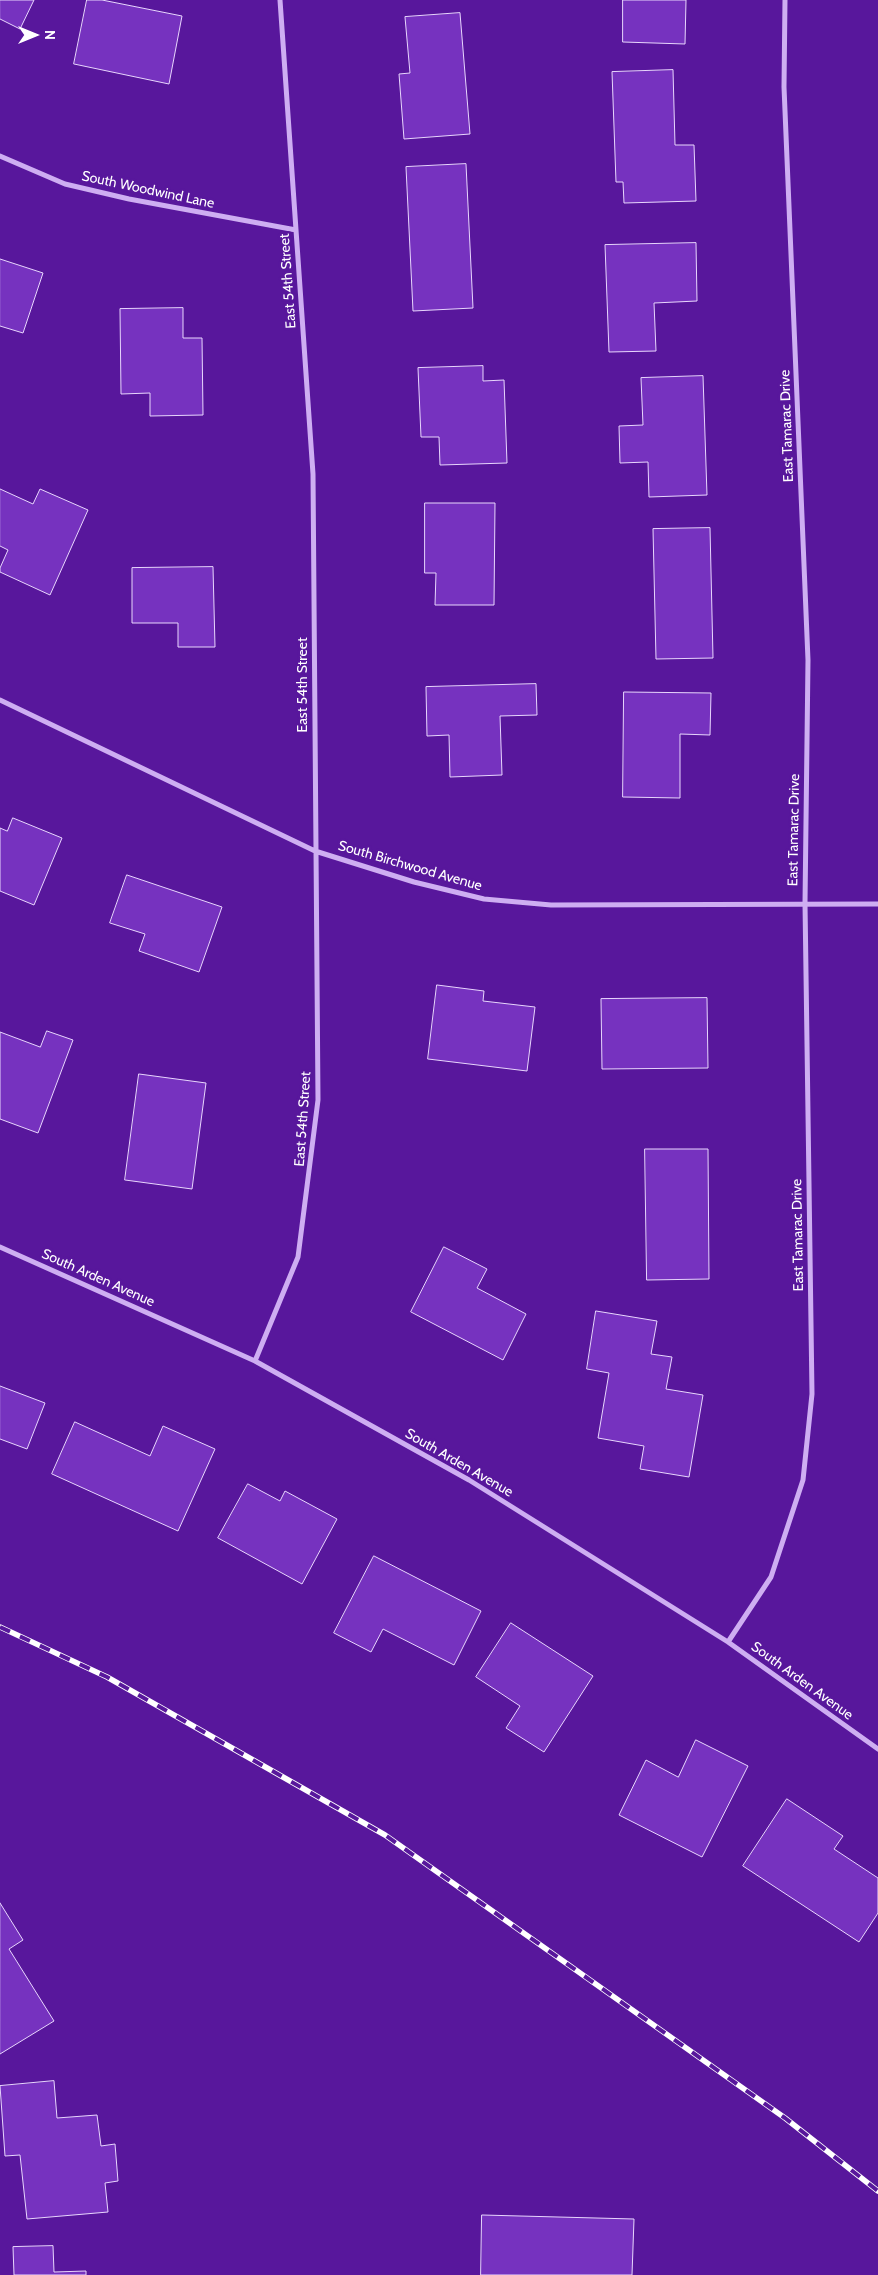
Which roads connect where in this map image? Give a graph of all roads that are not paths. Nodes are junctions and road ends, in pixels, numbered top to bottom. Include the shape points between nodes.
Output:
1 (280, 0) edge
2 (785, 0) edge
3 (0, 156) edge
4 (296, 230) junction
5 (0, 700) edge
6 (315, 851) junction
7 (805, 903) junction
8 (878, 904) edge
9 (0, 1247) edge
10 (255, 1361) junction
11 (728, 1642) junction
12 (878, 1749) edge

1 - 4 street, East 54th Street
2 - 7 street, East Tamarac Drive via 784,87 808,660
3 - 4 street, South Woodwind Lane via 65,184
4 - 6 street, East 54th Street via 313,474
5 - 6 street, South Birchwood Avenue
6 - 7 street, South Birchwood Avenue via 414,882 484,899 551,905
6 - 10 street, East 54th Street via 318,1100 311,1162 298,1257
7 - 8 street, South Birchwood Avenue
7 - 11 street, East Tamarac Drive via 812,1394 803,1480 772,1577
9 - 10 street, South Arden Avenue
10 - 11 street, South Arden Avenue via 469,1480
11 - 12 street, South Arden Avenue

